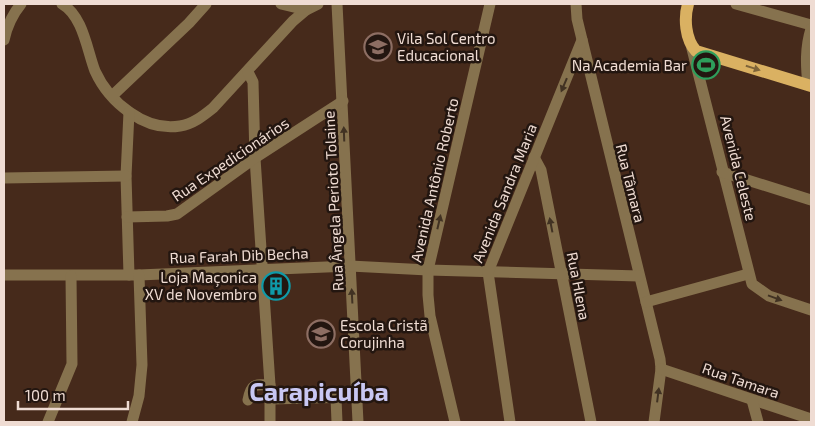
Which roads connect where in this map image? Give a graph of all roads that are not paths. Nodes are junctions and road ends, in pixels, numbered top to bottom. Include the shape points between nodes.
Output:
1 (21, 4) edge
2 (62, 4) edge
3 (206, 4) edge
4 (280, 4) edge
5 (318, 4) edge
6 (337, 4) edge
7 (490, 4) edge
8 (576, 4) edge
9 (688, 4) edge
10 (736, 4) edge
11 (306, 10) junction
12 (811, 25) edge
13 (811, 30) edge
14 (4, 40) edge
15 (582, 40) junction
16 (691, 45) junction
17 (707, 54) junction
18 (698, 70) junction
19 (248, 72) junction
20 (810, 86) edge
21 (112, 96) junction
22 (343, 101) junction
23 (129, 112) junction
24 (534, 156) junction
25 (255, 158) junction
26 (722, 172) junction
27 (126, 176) junction
28 (4, 178) edge
29 (811, 200) edge
30 (127, 217) junction
31 (350, 266) junction
32 (262, 269) junction
33 (428, 270) junction
34 (488, 272) junction
35 (560, 273) junction
36 (748, 274) junction
37 (4, 275) edge
38 (134, 275) junction
39 (71, 276) junction
40 (639, 276) junction
41 (646, 302) junction
42 (811, 310) edge
43 (661, 369) junction
44 (270, 386) junction
45 (356, 397) junction
46 (270, 398) junction
47 (336, 398) junction
48 (248, 400) dead end
49 (752, 400) junction
50 (811, 419) edge
51 (48, 422) edge
52 (132, 422) edge
53 (270, 422) edge
54 (337, 422) edge
55 (358, 422) edge
56 (455, 422) edge
57 (510, 422) edge
58 (591, 422) edge
59 (654, 422) edge
60 (758, 422) edge

1 - 14 street via 12,15
2 - 21 street via 76,19 96,71
3 - 21 street
4 - 11 street
5 - 11 street
6 - 22 street, Rua Ângela Perioto Tolaine
33 -> 7 street, Avenida Antônio Roberto
8 - 15 street, Rua Tâmara
9 - 16 main road, Avenida Celeste via 686,22
10 - 12 street
11 - 19 street
13 - 20 street via 806,58
15 -> 24 street, Avenida Sandra Maria
15 - 40 street, Rua Tâmara
16 - 17 main road via 696,51
16 - 18 street, Avenida Celeste
17 - 18 street via 700,58
17 -> 20 main road
18 - 26 street, Avenida Celeste
19 - 23 street via 213,108 190,123 164,127
19 - 25 street via 253,82
21 - 23 street
22 - 25 street, Rua Expedicionários
31 -> 22 street, Rua Ângela Perioto Tolaine
23 - 27 street
24 - 34 street, Avenida Sandra Maria
35 -> 24 street, Rua Hlena via 541,170
25 - 30 street, Rua Expedicionários via 177,214
25 - 32 street
26 - 29 street
26 - 36 street, Avenida Celeste
27 - 28 street
27 - 30 street
30 - 38 street
31 - 32 street, Rua Farah Dib Becha
31 - 33 street, Rua Farah Dib Becha
45 -> 31 street, Rua Ângela Perioto Tolaine
32 - 38 street, Rua Farah Dib Becha
32 - 44 street
33 - 34 street, Rua Farah Dib Becha
33 - 56 street, Avenida Antônio Roberto via 430,311
34 - 35 street, Rua Farah Dib Becha
34 - 57 street, Avenida Sandra Maria
35 - 40 street, Rua Farah Dib Becha
35 - 58 street, Rua Hlena
36 - 41 street
36 -> 42 street via 752,284 769,296
37 - 39 street, Rua Farah Dib Becha
38 - 39 street, Rua Farah Dib Becha
38 - 52 street via 142,365
39 - 51 street via 72,364
40 - 41 street, Rua Tâmara
41 - 43 street, Rua Tâmara
43 - 49 street, Rua Tamara
59 -> 43 street
44 - 46 street
44 - 48 street via 252,387
45 - 47 street
45 - 55 street, Rua Ângela Perioto Tolaine
46 - 47 street
46 - 53 street
47 - 54 street
49 - 50 street, Rua Tamara
49 - 60 street

